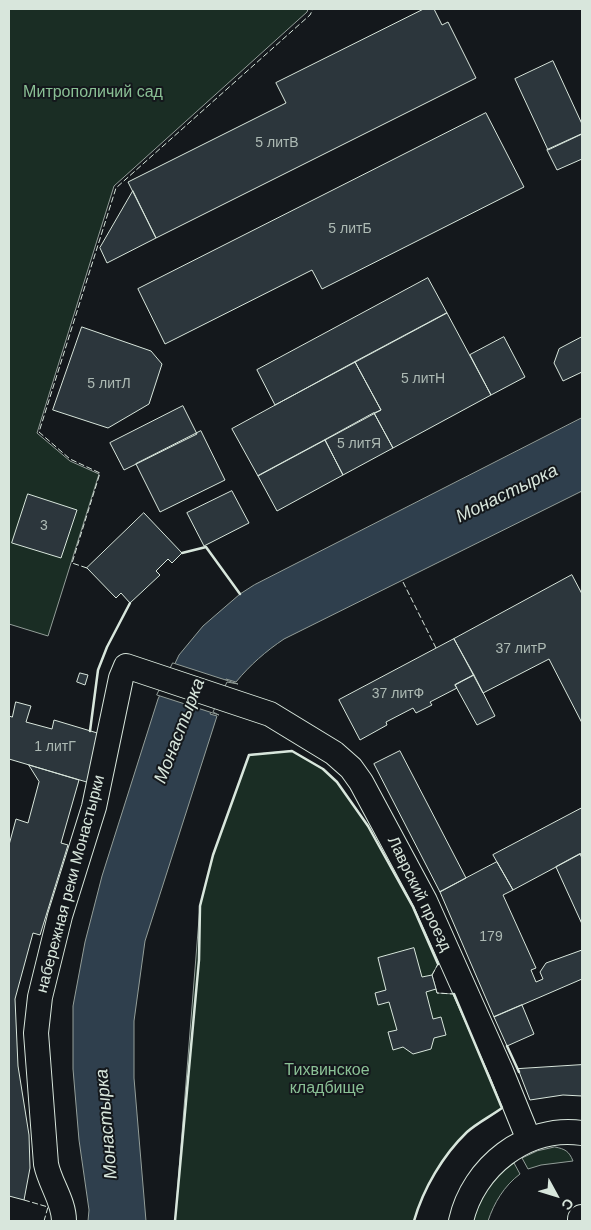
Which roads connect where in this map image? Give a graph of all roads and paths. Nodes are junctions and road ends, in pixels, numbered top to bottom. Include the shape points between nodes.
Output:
1 (131, 668) joint
2 (582, 1133) edge
3 (529, 1140) junction
4 (64, 1221) edge
5 (461, 1221) edge

1 - 3 street, Лаврский проезд via 270,714 334,753 351,768 425,901
1 - 4 street, набережная реки Монастырки via 121,678 94,806 60,916 40,997 36,1033 46,1164
2 - 3 street via 553,1133
3 - 5 street via 510,1149 488,1170 469,1198

